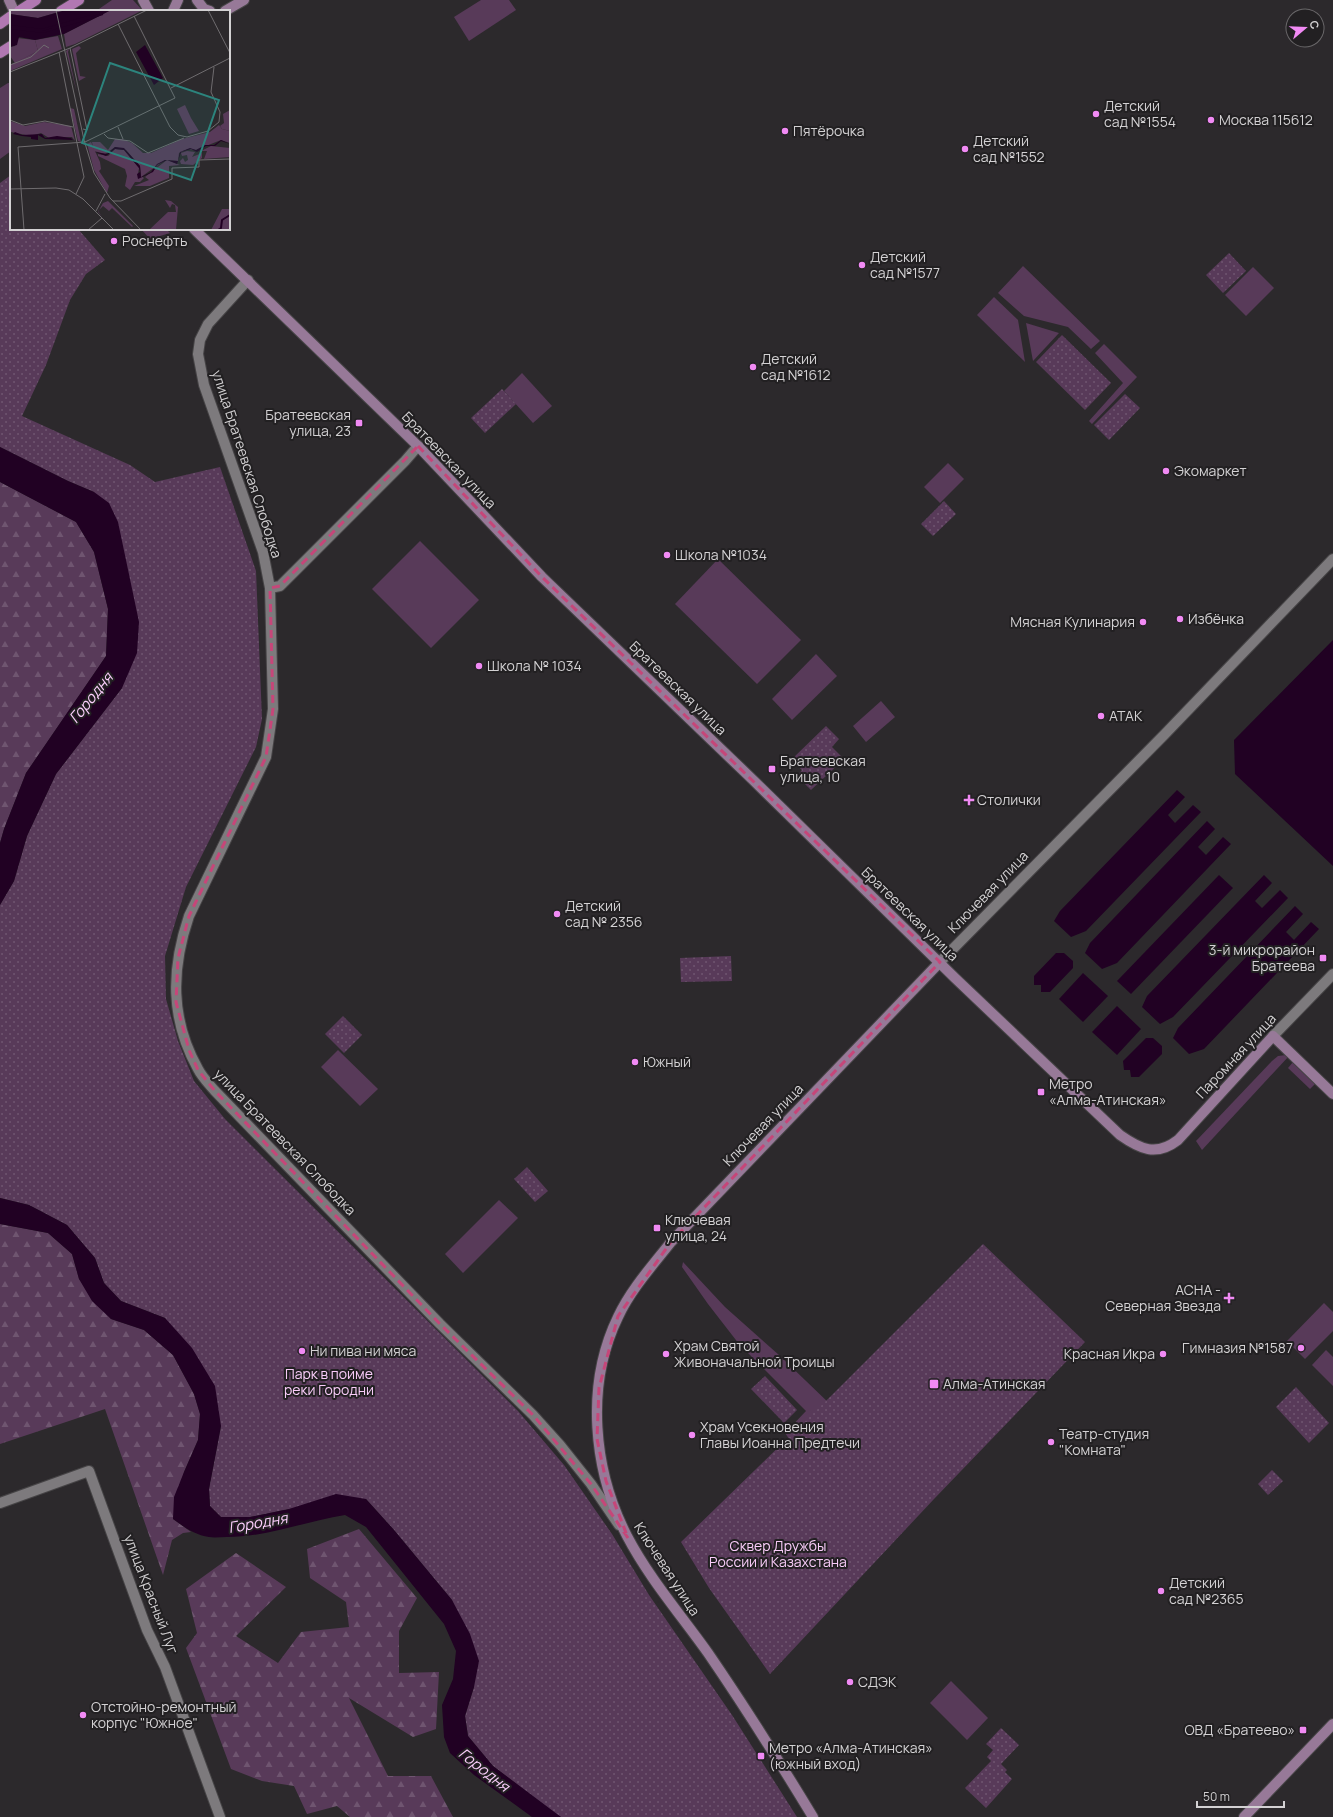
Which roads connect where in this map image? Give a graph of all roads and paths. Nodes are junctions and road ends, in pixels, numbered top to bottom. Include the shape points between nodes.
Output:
1 (9, 0) edge
2 (36, 0) edge
3 (79, 0) edge
4 (143, 0) edge
5 (178, 0) edge
6 (197, 0) edge
7 (244, 0) edge
8 (14, 10) edge
9 (21, 10) edge
10 (63, 10) edge
11 (148, 10) edge
12 (173, 10) edge
13 (207, 10) edge
14 (224, 10) edge
15 (10, 17) edge
16 (0, 24) edge
17 (10, 47) edge
18 (0, 54) edge
19 (195, 230) edge
20 (248, 280) junction
21 (418, 446) junction
22 (1333, 559) edge
23 (270, 588) junction
24 (940, 962) junction
25 (1333, 974) edge
26 (1273, 1036) junction
27 (1333, 1094) edge
28 (1155, 1150) joint
29 (0, 1503) edge
30 (628, 1538) junction
31 (1333, 1724) edge
32 (220, 1817) edge
33 (813, 1817) edge
34 (1244, 1817) edge

1 - 8 street
2 - 9 main road
3 - 10 main road
4 - 11 street
5 - 12 street
6 - 13 street
7 - 14 street
15 - 16 main road
17 - 18 main road
19 - 20 street, Братеевская улица
20 - 21 street, Братеевская улица
20 - 23 street, улица Братеевская Слободка via 208,324 200,340 198,354 204,385 263,552
21 - 23 street via 280,586
21 - 24 street, Братеевская улица via 542,577
22 - 24 street, Ключевая улица
23 - 30 street, улица Братеевская Слободка via 273,709 266,757 182,934 175,980 176,1002 189,1050 198,1070 214,1091 546,1430 591,1484
24 - 28 street, Братеевская улица via 1120,1135 1140,1148
24 - 30 street, Ключевая улица via 671,1242 632,1293 618,1316 599,1388 597,1439 606,1481
25 - 26 street, Паромная улица
26 - 27 street
26 - 28 street, Паромная улица via 1178,1140
29 - 32 street, улица Красный Луг via 89,1471
30 - 33 street, Ключевая улица via 765,1738
31 - 34 street

